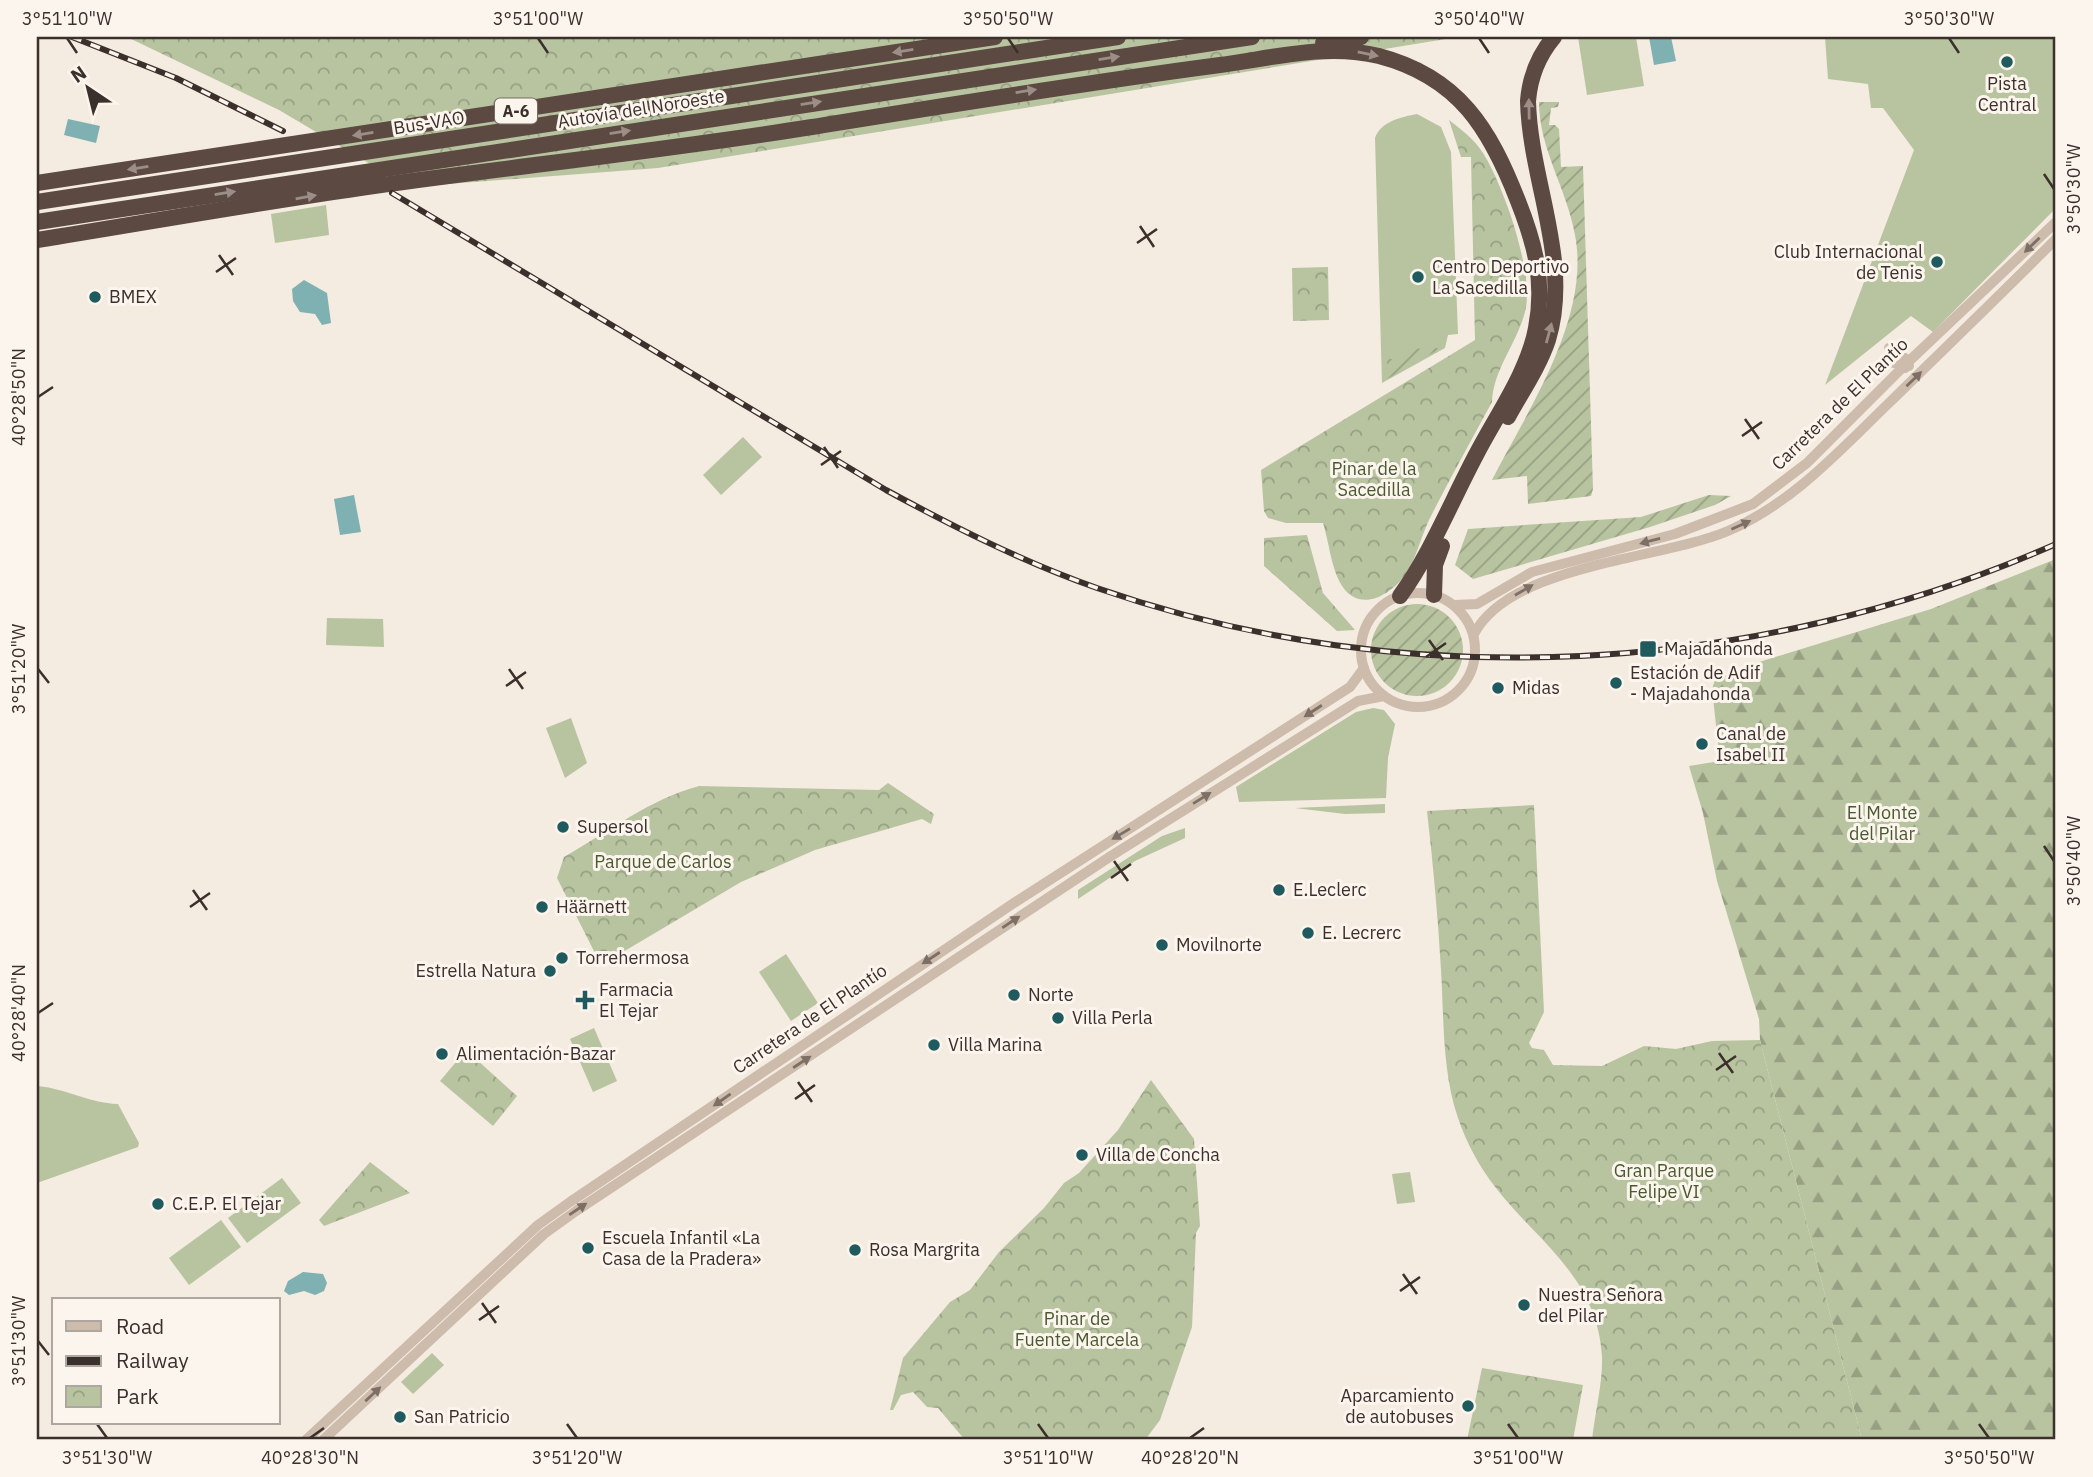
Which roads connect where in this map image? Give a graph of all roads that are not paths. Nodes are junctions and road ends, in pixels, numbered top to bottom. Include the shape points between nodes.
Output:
1 (995, 37) edge
2 (1118, 37) edge
3 (1252, 37) edge
4 (1361, 37) edge
5 (1554, 37) edge
6 (1130, 76) junction
7 (981, 98) junction
8 (455, 158) junction
9 (37, 183) edge
10 (37, 202) edge
11 (37, 222) edge
12 (2056, 222) edge
13 (2056, 239) edge
14 (37, 240) edge
15 (1971, 322) junction
16 (1889, 348) dead end
17 (1885, 362) dead end
18 (1905, 365) junction
19 (1842, 449) junction
20 (1434, 595) junction
21 (1399, 596) junction
22 (1455, 605) junction
23 (1474, 634) junction
24 (1364, 668) junction
25 (1384, 696) junction
26 (306, 1440) edge
27 (323, 1440) edge

1 -> 9 highway, Autovía del Noroeste / A-6
2 - 10 highway, Bus-VAO
8 -> 3 highway, Autovía del Noroeste / A-6
4 - 6 highway
20 -> 5 highway via 1435,565 1445,535 1547,343 1554,314 1557,281 1528,119 1532,74
7 -> 6 highway
6 -> 21 highway via 1325,50 1371,54 1405,64 1440,83 1464,104 1494,142 1535,248 1541,288 1537,324 1518,373 1436,530 1424,562
7 - 8 highway via 506,161 471,164
14 -> 7 highway via 331,192 620,156
11 -> 8 highway, Autovía del Noroeste / A-6
12 -> 18 street, Carretera de El Plantío
13 - 15 street, Carretera de El Plantío
15 - 18 street via 1951,328 1912,365
19 -> 15 street, Carretera de El Plantío
16 - 18 street via 1903,355
17 - 18 street
18 - 19 street via 1905,371 1848,433
18 -> 22 street, Carretera de El Plantío via 1807,463 1753,504 1675,534 1532,572 1476,604
23 -> 19 street, Carretera de El Plantío via 1490,612 1537,583 1725,532 1756,518 1783,501
20 - 21 street via 1416,592
20 - 22 street
21 - 24 street via 1370,618 1363,633
22 - 23 street
23 - 25 street via 1472,670 1451,697 1417,707
24 - 25 street
24 -> 26 street, Carretera de El Plantío via 1350,687 950,946 538,1225
27 -> 25 street, Carretera de El Plantío via 544,1234 576,1211 1120,850 1357,701

